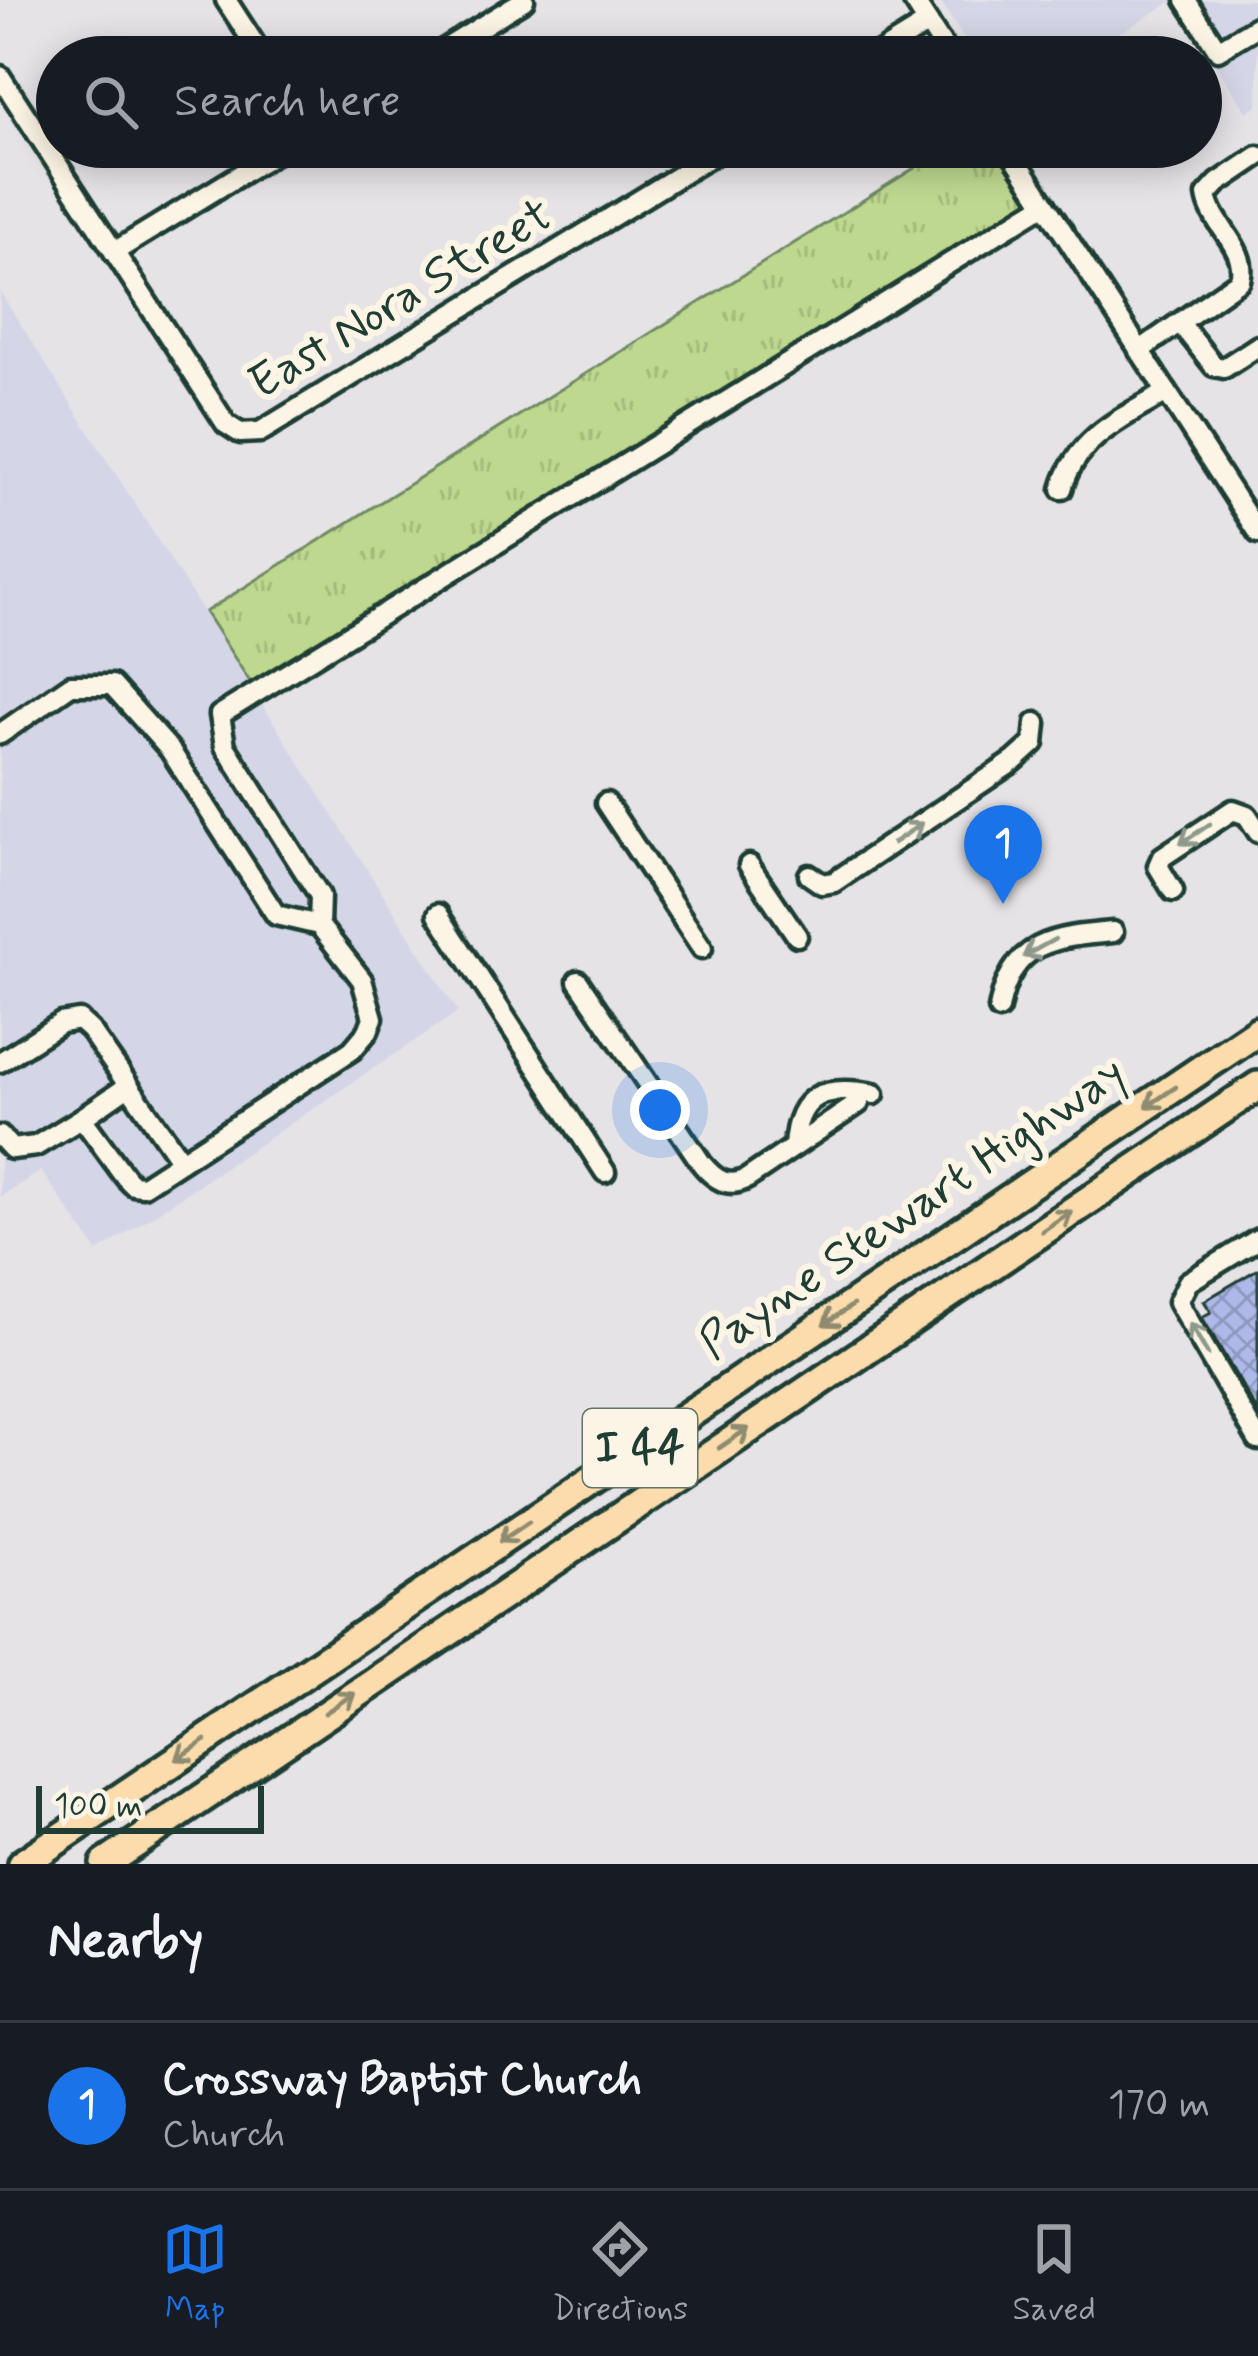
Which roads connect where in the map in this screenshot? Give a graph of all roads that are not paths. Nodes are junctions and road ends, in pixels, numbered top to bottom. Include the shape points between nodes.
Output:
1 (226, 0) edge
2 (524, 0) edge
3 (913, 0) edge
4 (1186, 0) edge
5 (928, 23) junction
6 (1258, 26) edge
7 (249, 36) edge
8 (465, 36) edge
9 (907, 36) edge
10 (936, 36) edge
11 (1208, 36) edge
12 (1222, 47) edge
13 (0, 76) edge
14 (36, 132) edge
15 (1258, 156) edge
16 (60, 168) edge
17 (251, 168) edge
18 (692, 168) edge
19 (1022, 168) edge
20 (1045, 204) junction
21 (114, 252) junction
22 (1180, 323) junction
23 (1258, 346) edge
24 (1139, 351) junction
25 (1166, 392) junction
26 (1062, 489) dead end
27 (1256, 524) edge
28 (1036, 723) dead end
29 (0, 734) edge
30 (606, 803) dead end
31 (1258, 832) edge
32 (748, 865) dead end
33 (809, 875) dead end
34 (1173, 891) dead end
35 (438, 914) dead end
36 (319, 925) junction
37 (1113, 932) dead end
38 (797, 936) dead end
39 (702, 948) dead end
40 (578, 981) dead end
41 (999, 1009) dead end
42 (1258, 1031) edge
43 (0, 1062) edge
44 (128, 1086) junction
45 (1258, 1086) edge
46 (82, 1118) junction
47 (0, 1136) edge
48 (794, 1147) junction
49 (181, 1161) junction
50 (605, 1172) dead end
51 (1258, 1239) edge
52 (1258, 1440) edge
53 (22, 1864) edge
54 (105, 1864) edge

1 - 7 street
2 - 8 street
3 - 5 street
4 - 11 street
5 - 9 street
5 - 10 street
6 - 12 street
13 - 14 street
15 - 22 street via 1208,195 1242,259 1240,280
16 - 21 street
17 - 21 street
18 - 21 street, East Nora Street via 260,432 226,424
19 - 20 street
20 - 24 street
20 - 36 street via 220,715 225,746 320,896
22 - 23 street via 1224,368
22 - 24 street
24 - 25 street
25 - 26 street via 1084,446
25 - 27 street
33 -> 28 street via 834,883 936,802 1026,752
29 - 36 street via 71,685 112,686 170,750 276,915
30 - 39 street
31 -> 34 street via 1233,810 1162,857 1157,866
32 - 38 street
35 - 50 street
36 - 49 street via 368,991 368,1031 352,1050
37 -> 41 street via 1061,937 1034,949 1007,977
40 - 48 street via 714,1176 740,1183
42 -> 53 highway, Payne Stewart Highway / I 44
43 - 44 street via 79,1020
44 - 46 street
44 - 49 street
54 -> 45 highway, Payne Stewart Highway / I 44
46 - 47 street via 24,1150
46 - 49 street via 133,1185
48 - 48 street via 866,1098 835,1089 811,1100
52 -> 51 street via 1178,1303 1184,1284

